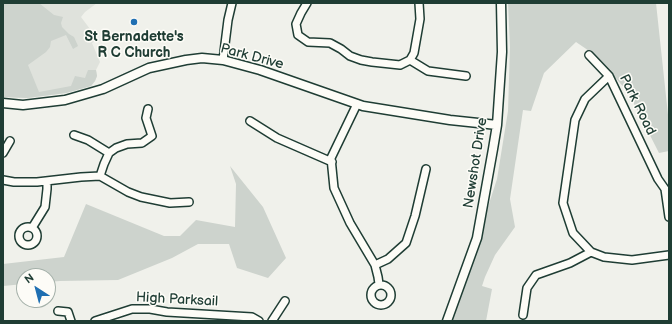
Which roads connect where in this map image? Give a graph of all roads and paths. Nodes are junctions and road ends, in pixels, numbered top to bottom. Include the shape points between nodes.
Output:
1 (232, 3) edge
2 (307, 3) edge
3 (419, 3) edge
4 (501, 3) edge
5 (589, 55) dead end
6 (223, 60) junction
7 (410, 60) junction
8 (466, 76) dead end
9 (609, 76) junction
10 (3, 103) edge
11 (357, 104) junction
12 (148, 109) dead end
13 (250, 121) dead end
14 (497, 125) junction
15 (74, 135) dead end
16 (10, 141) dead end
17 (109, 152) junction
18 (3, 153) edge
19 (332, 162) junction
20 (426, 169) dead end
21 (100, 176) junction
22 (3, 180) edge
23 (46, 182) junction
24 (189, 202) dead end
25 (669, 217) edge
26 (32, 228) dead end
27 (591, 252) junction
28 (669, 255) edge
29 (375, 265) junction
30 (379, 284) dead end
31 (285, 301) dead end
32 (58, 311) dead end
33 (523, 315) dead end
34 (71, 321) edge
35 (95, 321) edge
36 (259, 321) edge
37 (272, 321) edge
38 (447, 321) edge

1 - 6 street
2 - 7 street via 296,24 298,35 308,42 330,42 350,56 372,62 400,65
3 - 7 street via 420,19 414,53
4 - 14 street, Newshot Drive via 502,52
5 - 9 street, Park Road
6 - 10 street, Park Drive via 202,58 149,68 103,89 65,100 23,105
6 - 11 street, Park Drive via 260,70
7 - 8 street via 428,71
9 - 25 street, Park Road via 665,190
9 - 27 street via 585,99 575,120 563,203 573,233
11 - 14 street, Park Drive via 450,120
11 - 19 street via 331,158
12 - 17 street via 146,118 152,136 142,143 127,144
13 - 19 street via 277,138
14 - 38 street, Newshot Drive via 477,238
15 - 17 street
16 - 18 street
17 - 21 street
19 - 29 street via 334,188 350,223
20 - 29 street via 406,243 388,259
21 - 23 street
21 - 24 street via 141,197 170,203
22 - 23 street
23 - 26 street via 45,207
27 - 28 street via 604,257 632,260
27 - 33 street via 570,263 536,275 527,288
29 - 30 street
31 - 37 street
32 - 34 street via 68,312
35 - 36 street, High Parksail via 132,310 150,309 252,317

